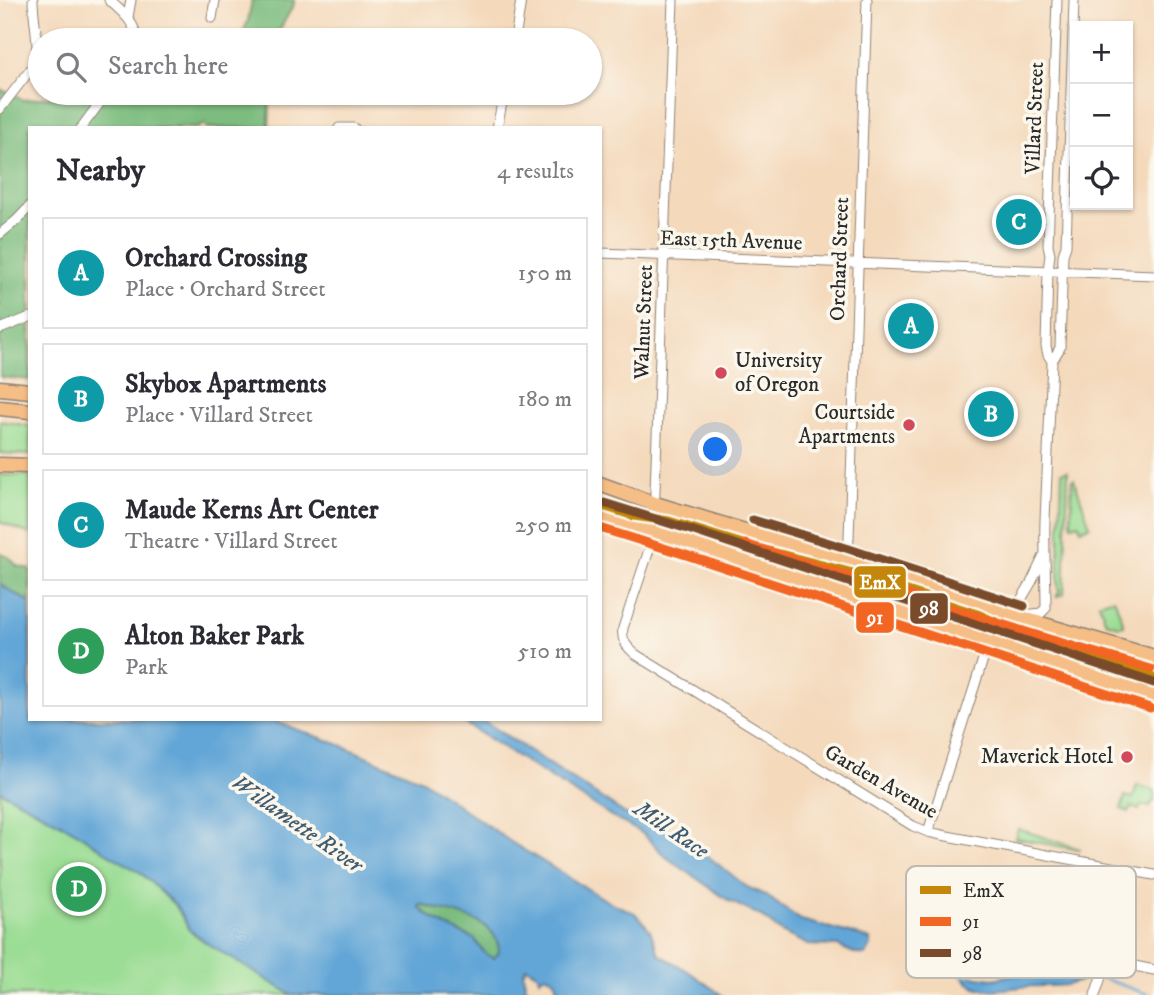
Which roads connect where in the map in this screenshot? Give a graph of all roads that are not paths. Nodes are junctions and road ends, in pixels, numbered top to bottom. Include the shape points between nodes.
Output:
1 (33, 0) edge
2 (109, 0) edge
3 (131, 0) edge
4 (215, 0) edge
5 (521, 0) edge
6 (673, 0) edge
7 (867, 0) edge
8 (1057, 0) edge
9 (1074, 0) edge
10 (128, 17) junction
11 (212, 18) dead end
12 (34, 28) edge
13 (134, 28) edge
14 (517, 28) edge
15 (28, 73) edge
16 (98, 105) edge
17 (501, 105) edge
18 (0, 109) edge
19 (82, 126) edge
20 (496, 126) edge
21 (28, 208) edge
22 (0, 234) edge
23 (602, 253) edge
24 (664, 256) junction
25 (858, 263) junction
26 (1048, 271) junction
27 (1063, 272) junction
28 (1154, 275) edge
29 (28, 318) edge
30 (0, 329) edge
31 (1052, 361) junction
32 (6, 389) edge
33 (28, 391) edge
34 (0, 408) edge
35 (28, 411) edge
36 (0, 465) edge
37 (28, 467) edge
38 (602, 485) edge
39 (655, 504) junction
40 (602, 516) edge
41 (653, 532) junction
42 (687, 542) junction
43 (1044, 554) junction
44 (842, 560) junction
45 (1022, 616) junction
46 (623, 640) joint
47 (991, 641) junction
48 (1154, 657) edge
49 (1065, 667) junction
50 (1154, 686) edge
51 (1154, 696) edge
52 (928, 832) junction
53 (1107, 866) edge
54 (1136, 872) edge
55 (1154, 875) edge
56 (1136, 966) edge
57 (1154, 970) edge

1 - 12 street
2 - 10 street
3 - 10 street
4 - 11 street
5 - 14 street
6 - 24 street, Walnut Street
7 - 25 street, Orchard Street
8 - 26 street, Villard Street
9 - 27 street, Villard Street
10 - 13 street
15 - 18 street
16 - 19 street
17 - 20 street
21 - 22 street
23 - 24 street, East 15th Avenue
24 - 25 street, East 15th Avenue
24 - 39 street, Walnut Street
25 - 26 street, East 15th Avenue
25 - 44 street, Orchard Street via 849,538
26 - 27 street, East 15th Avenue
26 - 31 street, Villard Street via 1046,346
27 - 28 street, East 15th Avenue
27 - 31 street, Villard Street via 1060,348
29 - 30 street
31 - 43 street, Villard Street
32 - 33 main road
34 - 35 main road
36 - 37 main road
38 - 39 main road
39 - 41 street, Walnut Street
39 - 44 main road
40 - 41 main road
41 - 42 main road
41 - 46 street, Walnut Street
42 - 44 main road via 739,551 810,574 831,571
42 - 47 main road
43 - 45 street, Villard Street via 1018,603
43 - 45 street, Villard Street via 1046,608
44 - 45 main road
45 - 47 street, Villard Street
45 - 48 main road
46 - 52 street, Garden Avenue via 635,654
47 - 49 main road
47 - 52 street
49 - 50 main road via 1090,666
49 - 51 main road
52 - 53 street, Garden Avenue
54 - 55 street, Garden Avenue
56 - 57 street

